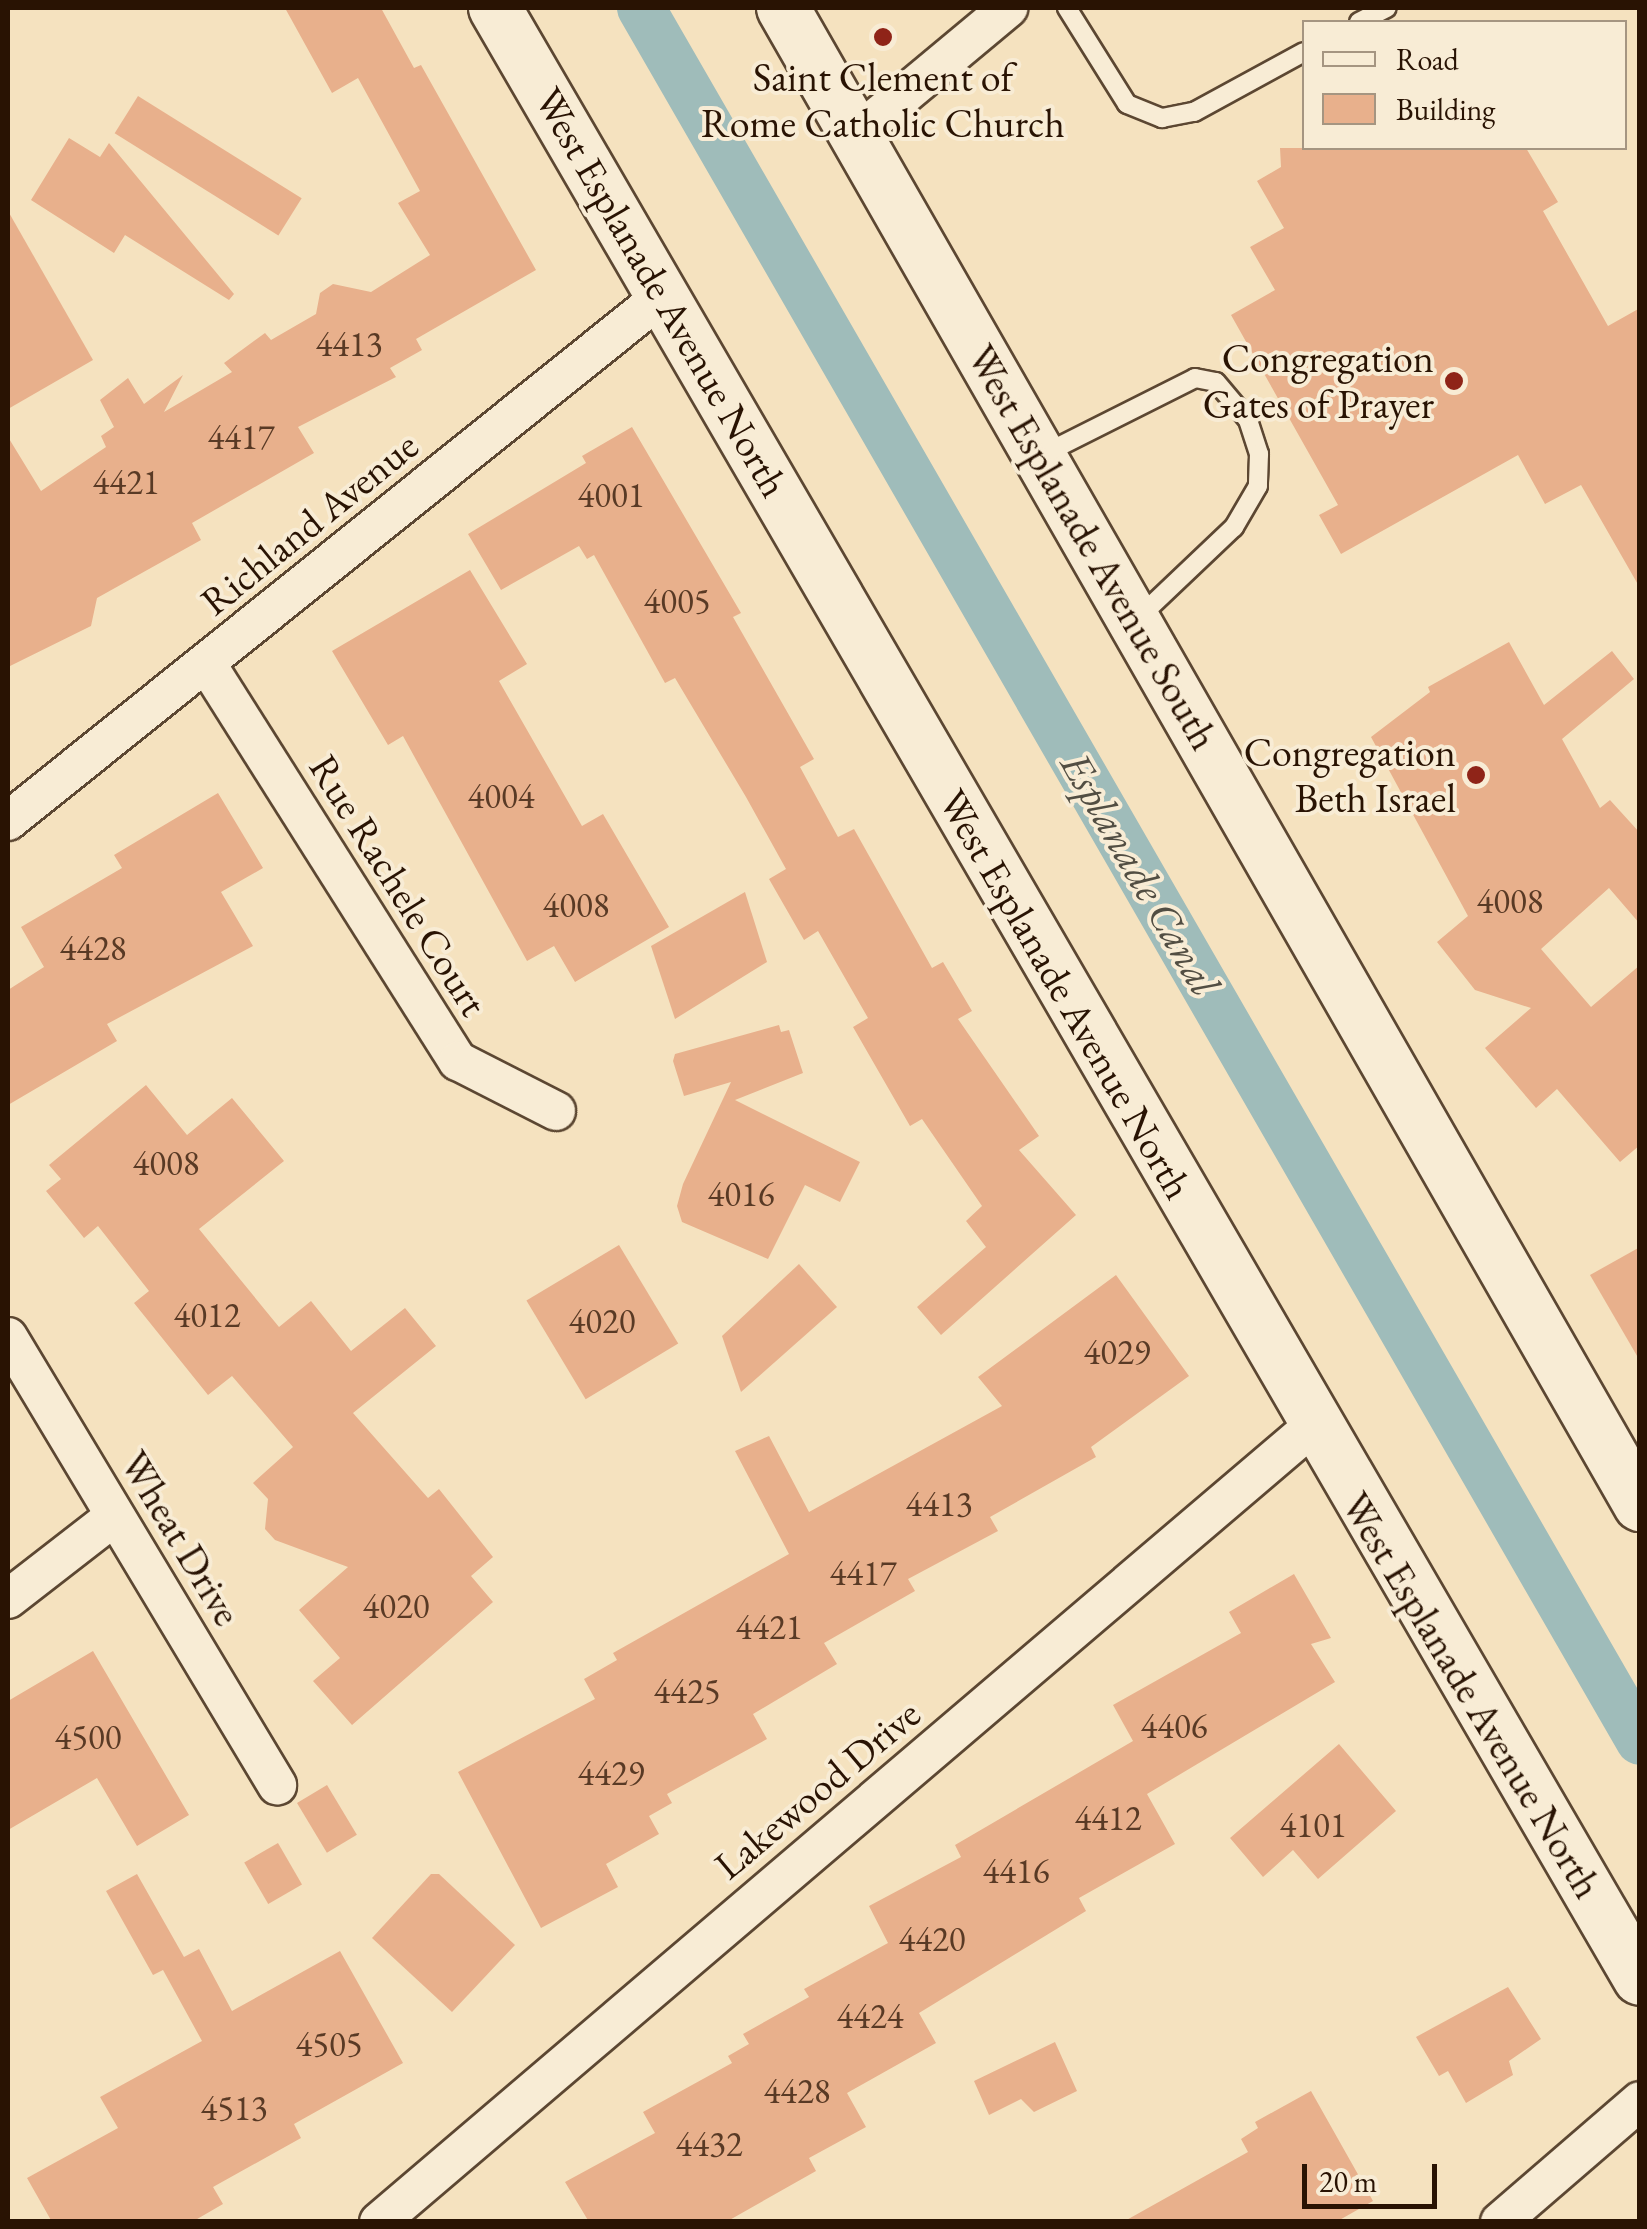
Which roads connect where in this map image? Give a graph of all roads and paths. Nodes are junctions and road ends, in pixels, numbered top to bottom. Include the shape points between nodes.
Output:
1 (496, 8) edge
2 (783, 8) edge
3 (1008, 8) edge
4 (1067, 8) edge
5 (1387, 8) edge
6 (1364, 20) edge
7 (1302, 53) edge
8 (856, 134) junction
9 (666, 293) junction
10 (1040, 456) junction
11 (1134, 621) junction
12 (206, 663) junction
13 (8, 821) edge
14 (556, 1110) dead end
15 (8, 1337) edge
16 (1313, 1426) junction
17 (1640, 1504) edge
18 (115, 1516) junction
19 (8, 1599) edge
20 (277, 1785) dead end
21 (1640, 1979) edge
22 (1640, 2101) edge
23 (379, 2222) edge
24 (1500, 2222) edge

1 - 9 main road, West Esplanade Avenue North
2 - 8 main road, West Esplanade Avenue South
3 - 8 street
4 - 7 lane via 1128,104 1162,118 1194,112
5 - 6 lane
8 - 10 main road, West Esplanade Avenue South
9 - 12 street, Richland Avenue
9 - 16 main road, West Esplanade Avenue North
10 - 11 main road, West Esplanade Avenue South
10 - 11 lane via 1195,378 1216,382 1248,420 1259,454 1258,486 1234,527
11 - 17 main road, West Esplanade Avenue South
12 - 13 street, Richland Avenue
12 - 14 street, Rue Rachele Court via 458,1062
15 - 18 street, Wheat Drive
16 - 21 main road, West Esplanade Avenue North
16 - 23 street, Lakewood Drive
18 - 19 street
18 - 20 street, Wheat Drive
22 - 24 street

